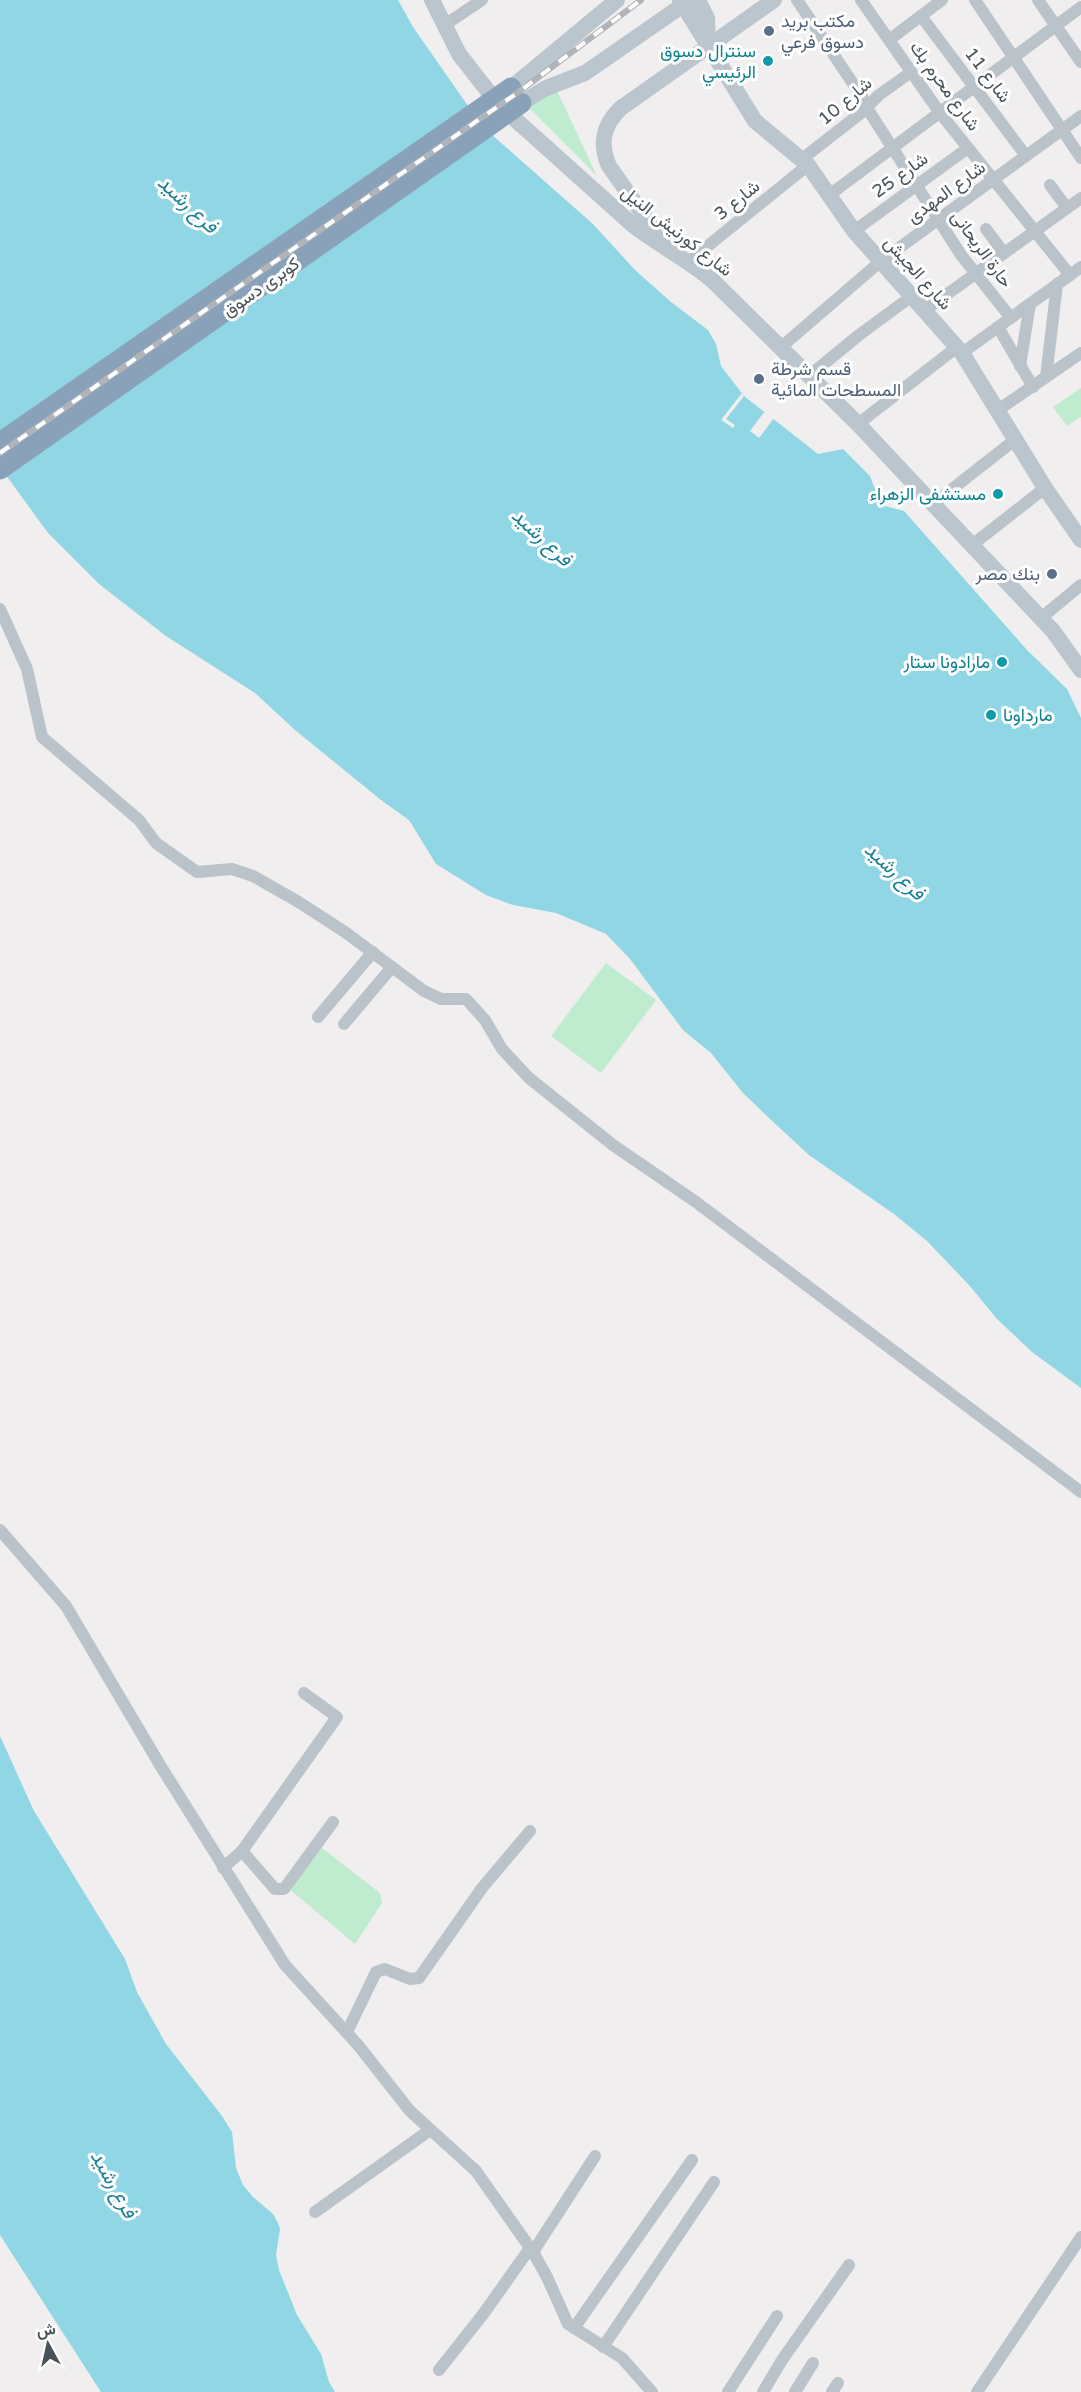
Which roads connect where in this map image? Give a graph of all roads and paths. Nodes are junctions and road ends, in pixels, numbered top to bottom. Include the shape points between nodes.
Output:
1 (432, 0) edge
2 (482, 0) edge
3 (774, 0) edge
4 (797, 0) edge
5 (942, 0) edge
6 (975, 0) edge
7 (1038, 0) edge
8 (616, 1) edge
9 (864, 1) edge
10 (687, 2) edge
11 (1081, 7) edge
12 (921, 16) junction
13 (1056, 25) junction
14 (443, 26) junction
15 (889, 40) junction
16 (708, 46) junction
17 (1079, 53) edge
18 (1014, 57) junction
19 (911, 72) junction
20 (974, 87) junction
21 (516, 96) junction
22 (867, 107) junction
23 (940, 113) junction
24 (1081, 116) edge
25 (1062, 129) junction
26 (968, 148) junction
27 (892, 149) junction
28 (1026, 156) junction
29 (1081, 158) edge
30 (805, 162) junction
31 (993, 180) junction
32 (1050, 184) dead end
33 (916, 185) junction
34 (828, 196) junction
35 (1081, 198) edge
36 (1067, 208) junction
37 (938, 220) junction
38 (986, 229) dead end
39 (854, 231) junction
40 (1035, 231) junction
41 (669, 251) junction
42 (1004, 253) junction
43 (881, 261) junction
44 (688, 262) junction
45 (1081, 267) edge
46 (976, 273) junction
47 (1070, 275) junction
48 (1057, 284) junction
49 (912, 296) junction
50 (1030, 304) junction
51 (925, 310) junction
52 (1011, 318) junction
53 (998, 327) junction
54 (780, 348) junction
55 (959, 350) junction
56 (1081, 353) edge
57 (1020, 366) junction
58 (809, 376) junction
59 (1046, 377) junction
60 (1033, 387) junction
61 (998, 410) junction
62 (858, 424) junction
63 (1016, 439) junction
64 (0, 442) edge
65 (0, 469) edge
66 (1045, 488) junction
67 (933, 504) junction
68 (1081, 540) edge
69 (972, 544) junction
70 (1081, 585) edge
71 (0, 609) edge
72 (1041, 618) junction
73 (1081, 670) edge
74 (373, 952) junction
75 (392, 967) junction
76 (318, 1017) dead end
77 (344, 1024) dead end
78 (1081, 1492) edge
79 (0, 1530) edge
80 (304, 1692) dead end
81 (333, 1822) dead end
82 (530, 1831) dead end
83 (242, 1851) junction
84 (223, 1869) junction
85 (347, 2032) junction
86 (430, 2130) junction
87 (595, 2156) dead end
88 (692, 2160) dead end
89 (714, 2182) dead end
90 (315, 2212) dead end
91 (1081, 2236) edge
92 (532, 2250) junction
93 (849, 2265) dead end
94 (777, 2316) dead end
95 (574, 2328) junction
96 (603, 2347) junction
97 (813, 2364) dead end
98 (439, 2370) dead end
99 (652, 2392) edge
100 (728, 2392) edge
101 (763, 2392) edge
102 (795, 2392) edge
103 (977, 2392) edge

1 - 14 main road, شارع كورنيش النيل
2 - 14 street
3 - 16 main road
4 - 22 street, حارة الريحانى
5 - 12 street
6 - 18 street
7 - 13 street
8 - 21 main road
9 - 15 street, شارع محرم بك
10 - 16 main road, شارع الجيش
10 - 21 main road via 585,73
11 - 13 street
12 - 15 street
12 - 20 street, شارع 11
13 - 17 street
13 - 18 street
14 - 41 main road, شارع كورنيش النيل via 459,54 498,104 634,226
15 - 19 street, شارع محرم بك
16 - 30 main road, شارع الجيش via 755,121
16 - 41 main road via 621,108 608,123 603,141 609,166
18 - 20 street
18 - 25 street
19 - 22 street, شارع 10
19 - 23 street, شارع محرم بك
20 - 23 street
20 - 28 street, شارع 11
21 - 64 highway, كوبرى دسوق
21 - 65 highway, كوبرى دسوق
22 - 27 street, حارة الريحانى
22 - 30 street, شارع 10
23 - 26 street, شارع محرم بك
23 - 27 street
24 - 25 street, شارع المهدى
25 - 28 street, شارع المهدى
25 - 29 street
26 - 31 street, شارع محرم بك
26 - 33 street, شارع 25
27 - 33 street, حارة الريحانى
27 - 34 street
28 - 31 street, شارع المهدى
30 - 34 main road, شارع الجيش
30 - 44 street, شارع 3
31 - 37 street, شارع المهدى
31 - 40 street, شارع محرم بك
32 - 36 street
33 - 37 street, حارة الريحانى
33 - 39 street, شارع 25
34 - 39 main road, شارع الجيش
35 - 36 street
36 - 40 street
37 - 43 street, شارع المهدى
37 - 46 street, حارة الريحانى
38 - 42 street
39 - 43 main road, شارع الجيش
40 - 42 street
40 - 47 street, شارع محرم بك
41 - 44 main road, شارع كورنيش النيل
42 - 46 street
43 - 49 main road, شارع الجيش
43 - 54 street, شارع المهدى
44 - 54 main road, شارع كورنيش النيل via 713,281
45 - 47 street
46 - 51 street
46 - 52 street, حارة الريحانى
47 - 48 street
48 - 50 street
48 - 59 street
49 - 51 main road, شارع الجيش
49 - 58 street
50 - 52 street
50 - 57 street
51 - 55 main road, شارع الجيش
52 - 53 street
53 - 55 street
53 - 57 street
54 - 58 main road, شارع كورنيش النيل
55 - 61 main road, شارع الجيش
55 - 62 street
56 - 59 street
57 - 60 street
58 - 62 main road, شارع كورنيش النيل
59 - 60 street
60 - 61 street
61 - 63 main road, شارع الجيش
62 - 67 main road, شارع كورنيش النيل
63 - 66 main road, شارع الجيش
63 - 67 street
66 - 68 main road, شارع الجيش
66 - 69 street
67 - 69 main road, شارع كورنيش النيل
69 - 72 main road, شارع كورنيش النيل
70 - 72 street
71 - 74 street via 27,669 42,738 139,820 156,843 197,872 232,869 266,882
72 - 73 main road, شارع كورنيش النيل
74 - 75 street
74 - 76 street
75 - 77 street
75 - 78 street via 435,997 466,999 485,1020 502,1049 536,1084
79 - 84 street via 66,1606
80 - 83 street via 338,1718
81 - 83 street via 284,1889 275,1889
82 - 85 street via 482,1888 419,1978 410,1979 385,1969 376,1972
83 - 84 street
84 - 85 street via 285,1965
85 - 86 street
86 - 90 street
86 - 92 street via 476,2172
87 - 92 street
88 - 95 street
89 - 96 street
91 - 103 street
92 - 95 street via 548,2277 563,2316
92 - 98 street
93 - 101 street
94 - 100 street
95 - 96 street
96 - 99 street via 622,2358
97 - 102 street

